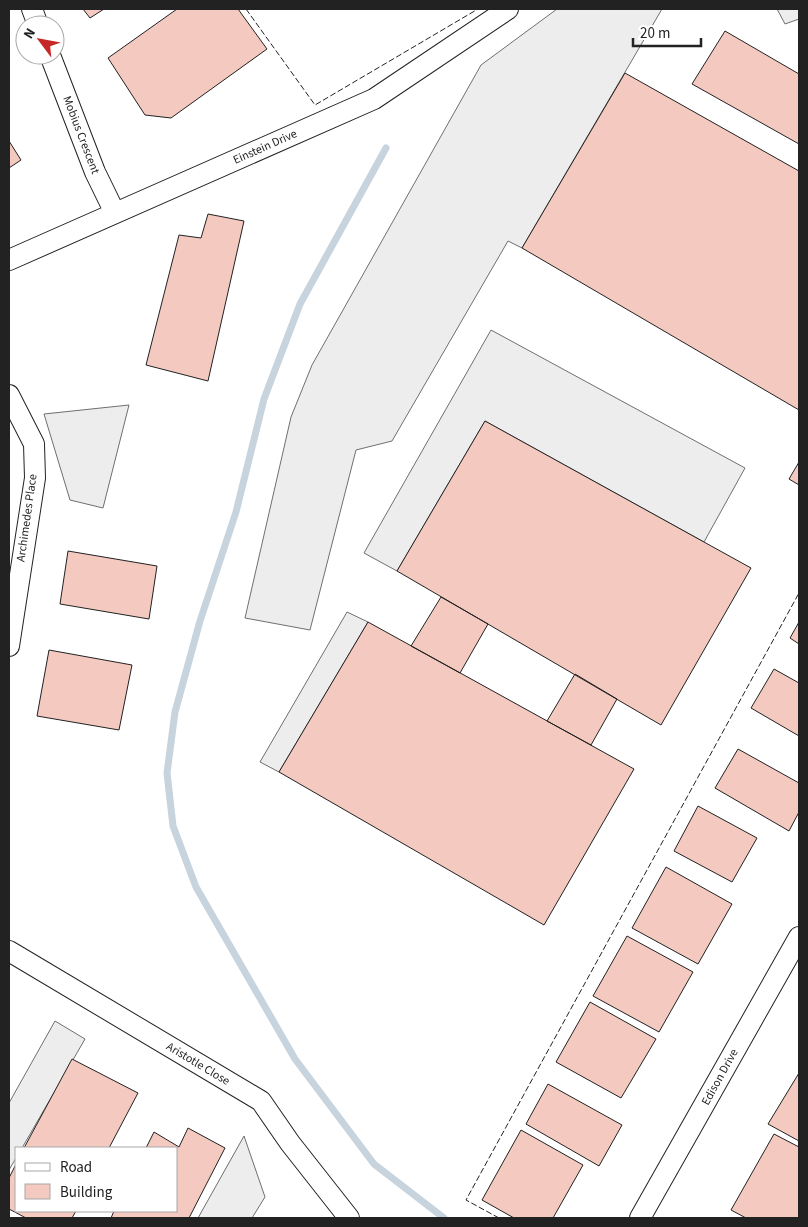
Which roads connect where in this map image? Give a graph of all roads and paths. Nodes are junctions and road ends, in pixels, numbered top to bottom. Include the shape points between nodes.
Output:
1 (508, 9) edge
2 (54, 65) edge
3 (115, 213) junction
4 (9, 260) edge
5 (9, 395) edge
6 (9, 646) edge
7 (799, 937) edge
8 (9, 951) edge
9 (349, 1218) edge
10 (640, 1218) edge

1 - 3 street, Einstein Drive via 374,99
2 - 3 street, Mobius Crescent via 95,172
3 - 4 street, Einstein Drive
5 - 6 street, Archimedes Place via 34,444 34,478
7 - 10 street, Edison Drive
8 - 9 street, Aristotle Close via 261,1101

